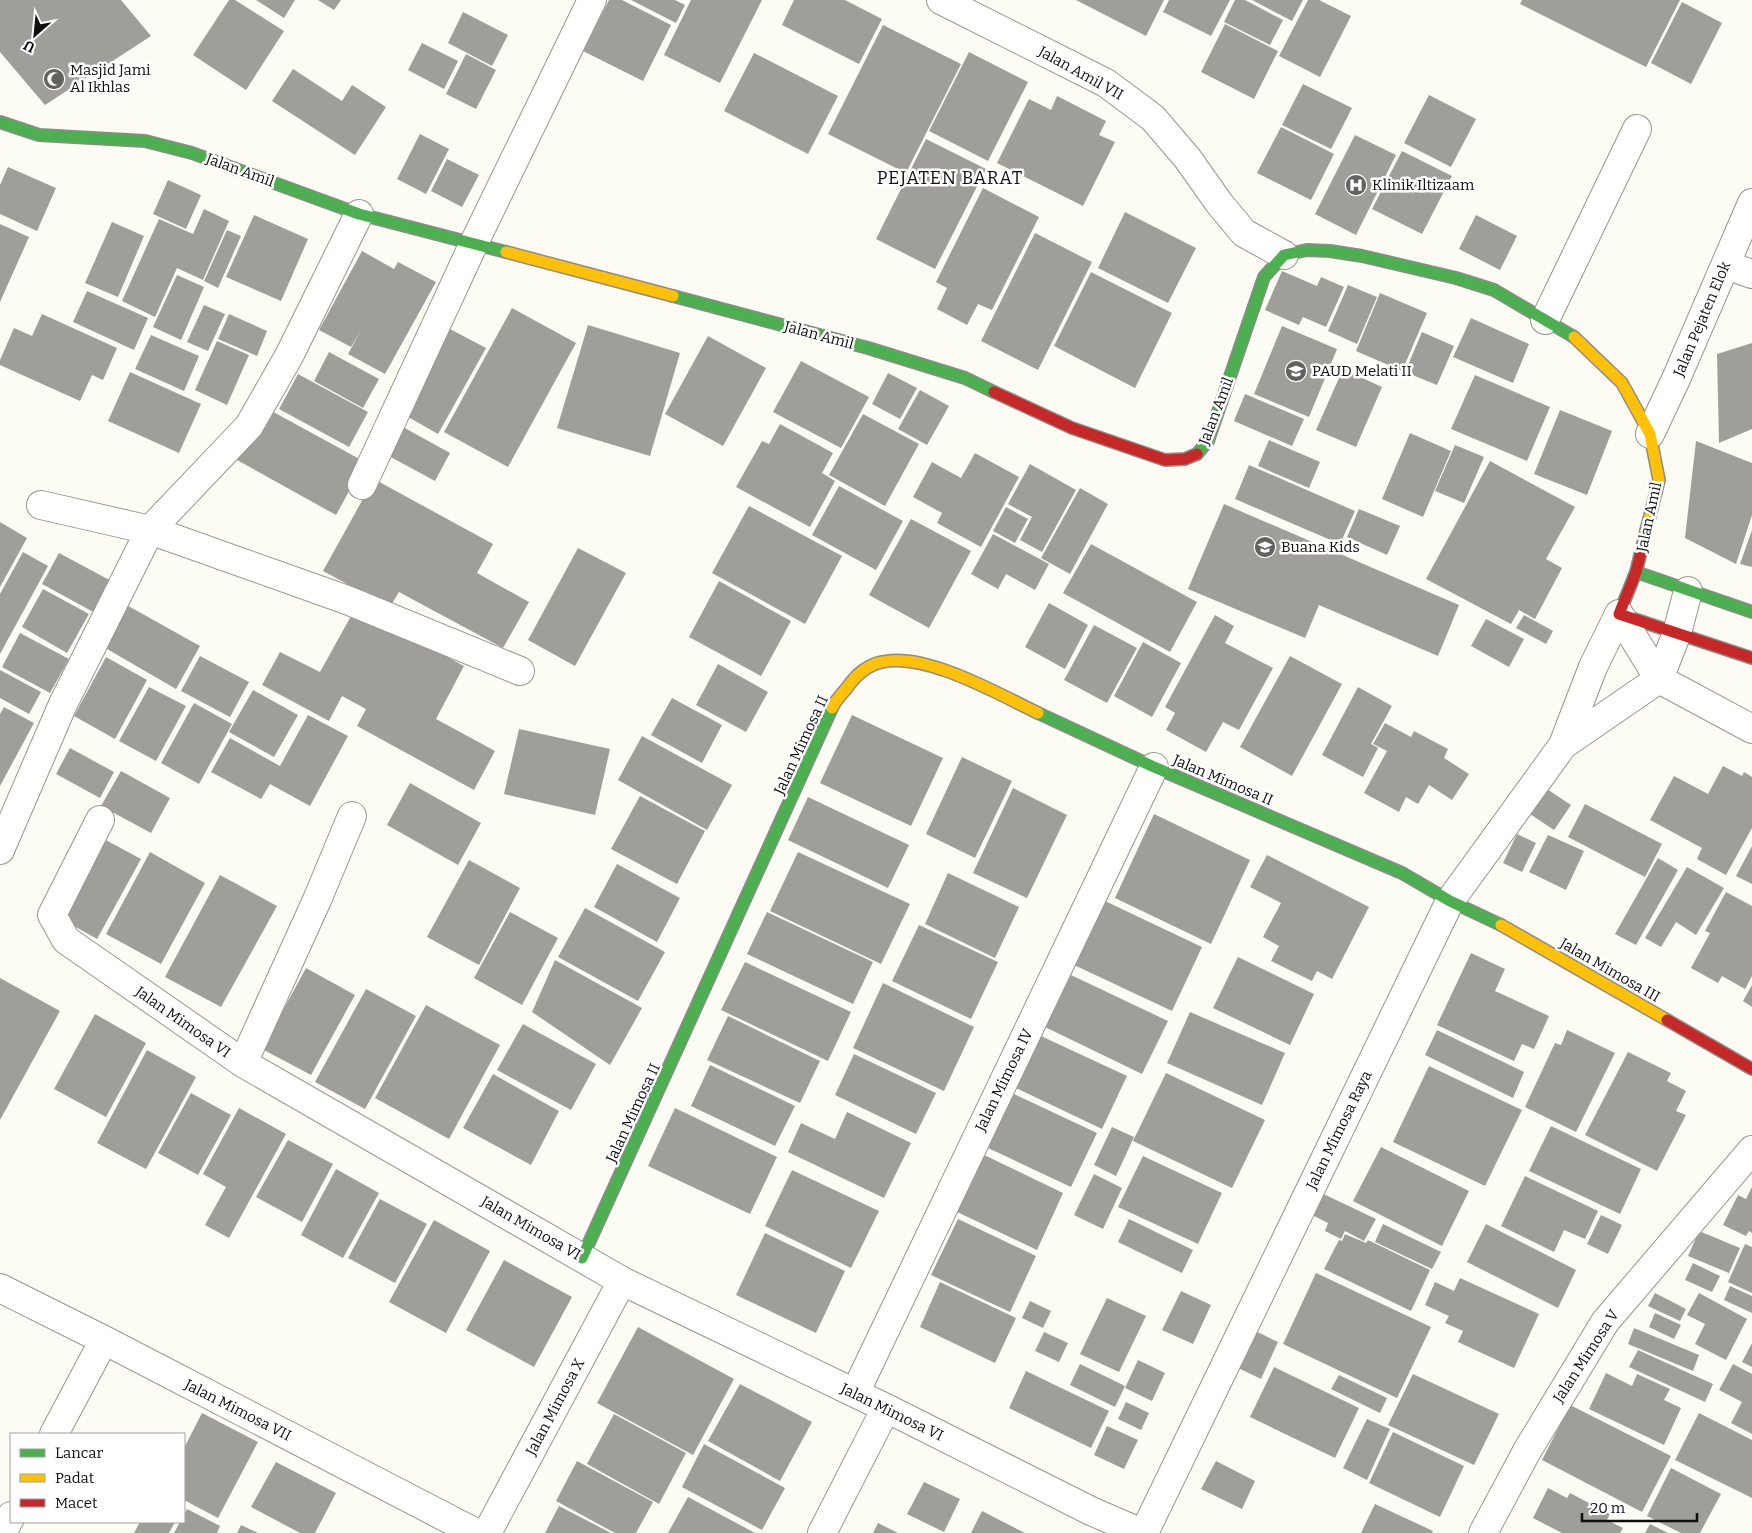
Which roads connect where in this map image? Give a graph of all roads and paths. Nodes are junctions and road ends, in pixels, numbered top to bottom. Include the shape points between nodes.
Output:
1 (592, 0) edge
2 (941, 0) edge
3 (0, 122) edge
4 (1636, 129) dead end
5 (1752, 203) edge
6 (359, 214) junction
7 (474, 243) junction
8 (1284, 254) junction
9 (1726, 265) junction
10 (1752, 274) edge
11 (1545, 320) junction
12 (1650, 434) junction
13 (362, 485) dead end
14 (41, 506) dead end
15 (150, 530) junction
16 (1636, 572) junction
17 (1688, 591) junction
18 (1752, 612) edge
19 (1619, 614) junction
20 (1677, 632) junction
21 (1752, 658) edge
22 (520, 672) dead end
23 (1659, 679) junction
24 (1752, 729) edge
25 (1564, 745) junction
26 (1154, 767) junction
27 (352, 816) dead end
28 (100, 820) dead end
29 (0, 850) edge
30 (1450, 901) junction
31 (243, 1063) junction
32 (1752, 1069) edge
33 (1752, 1150) edge
34 (582, 1258) junction
35 (622, 1281) junction
36 (0, 1288) edge
37 (104, 1340) junction
38 (855, 1393) junction
39 (886, 1408) junction
40 (55, 1433) edge
41 (10, 1518) edge
42 (2, 1533) edge
43 (476, 1533) edge
44 (487, 1533) edge
45 (822, 1533) edge
46 (1143, 1533) edge
47 (1483, 1533) edge

1 - 7 street
2 - 8 street, Jalan Amil VII via 1106,83 1153,118 1244,233
3 - 6 street, Jalan Amil via 39,134 145,141 192,153
4 - 11 street
5 - 9 street, Jalan Pejaten Elok
6 - 7 street, Jalan Amil
6 - 15 street via 289,356 249,426
7 - 8 street, Jalan Amil via 868,348 964,378 1072,428 1165,460 1192,458 1208,441 1264,277
7 - 13 street
8 - 11 street, Jalan Amil via 1307,250 1346,253 1456,278 1494,290
9 - 10 street
9 - 12 street, Jalan Pejaten Elok
11 - 12 street, Jalan Amil via 1572,336 1622,383
12 - 16 street, Jalan Amil via 1658,480
14 - 15 street
15 - 22 street via 347,600
15 - 29 street via 63,704
16 - 17 street, Jalan Amil
16 - 19 street, Jalan Amil
17 - 18 street, Jalan Amil
17 - 20 street
19 - 20 street
19 - 23 street
19 - 25 street, Jalan Mimosa Raya via 1593,667
20 - 21 street
20 - 23 street
23 - 24 street
23 - 25 street, Jalan Mimosa Raya
25 - 30 street, Jalan Mimosa Raya
26 - 30 street, Jalan Mimosa II via 1402,873
26 - 34 street, Jalan Mimosa II via 946,670 911,660 883,661 863,670 834,704
26 - 38 street, Jalan Mimosa IV
27 - 31 street
28 - 31 street, Jalan Mimosa VI via 52,915 66,940
30 - 32 street, Jalan Mimosa III via 1502,925
30 - 46 street, Jalan Mimosa Raya
31 - 34 street, Jalan Mimosa VI
33 - 47 street, Jalan Mimosa V via 1605,1322 1527,1451
34 - 35 street, Jalan Mimosa VI
35 - 38 street, Jalan Mimosa VI
35 - 44 street, Jalan Mimosa X
36 - 37 street, Jalan Mimosa VII
37 - 40 street
37 - 43 street, Jalan Mimosa VII
38 - 39 street, Jalan Mimosa VI
39 - 45 street
39 - 46 street, Jalan Mimosa VI via 1091,1511
41 - 42 street

